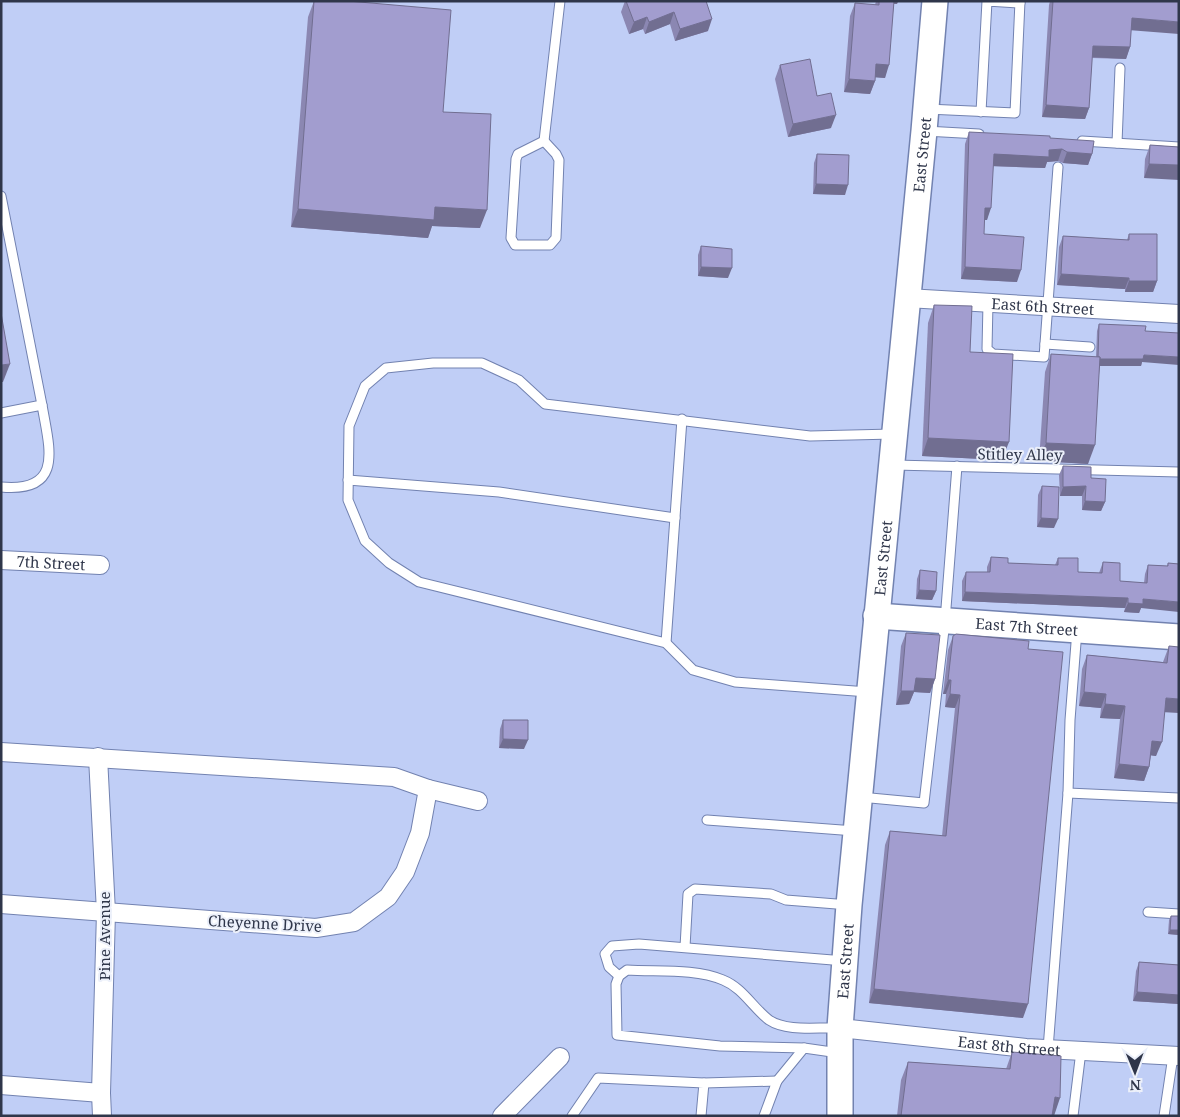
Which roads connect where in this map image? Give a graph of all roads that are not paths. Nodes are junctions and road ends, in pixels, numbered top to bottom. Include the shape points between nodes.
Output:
1 (560, 1) edge
2 (934, 1) edge
3 (1020, 2) edge
4 (1120, 68) dead end
5 (980, 112) junction
6 (925, 120) junction
7 (991, 135) edge
8 (1074, 140) edge
9 (544, 142) junction
10 (1117, 143) junction
11 (1179, 147) edge
12 (1058, 167) dead end
13 (1, 196) edge
14 (907, 298) junction
15 (988, 303) junction
16 (1048, 306) junction
17 (1179, 314) edge
18 (1045, 344) junction
19 (1090, 347) dead end
20 (42, 405) junction
21 (1, 413) edge
22 (682, 419) junction
23 (893, 434) junction
24 (891, 465) junction
25 (957, 466) junction
26 (1179, 472) edge
27 (348, 480) junction
28 (1, 487) edge
29 (675, 518) junction
30 (1, 560) edge
31 (100, 565) dead end
32 (876, 616) junction
33 (945, 621) junction
34 (1078, 630) junction
35 (1179, 637) edge
36 (666, 643) junction
37 (868, 692) junction
38 (1, 752) edge
39 (98, 757) junction
40 (428, 789) junction
41 (1068, 793) junction
42 (858, 796) junction
43 (1179, 798) edge
44 (478, 801) dead end
45 (706, 820) dead end
46 (855, 831) junction
47 (1, 904) edge
48 (849, 905) junction
49 (106, 912) junction
50 (1148, 912) dead end
51 (1179, 914) edge
52 (685, 947) junction
53 (845, 961) junction
54 (619, 976) junction
55 (840, 1028) junction
56 (804, 1048) junction
57 (1048, 1049) junction
58 (1082, 1051) junction
59 (839, 1053) junction
60 (1176, 1056) edge
61 (560, 1057) dead end
62 (777, 1081) junction
63 (704, 1083) junction
64 (1, 1085) edge
65 (101, 1093) junction
66 (102, 1116) edge
67 (502, 1116) edge
68 (572, 1116) edge
69 (701, 1116) edge
70 (764, 1116) edge
71 (840, 1116) edge
72 (1073, 1116) edge
73 (1164, 1116) edge

1 - 9 lane
2 - 6 main road, East Street
3 - 5 lane via 986,2
3 - 5 lane via 1015,113
4 - 10 lane
5 - 6 lane
6 - 7 lane
6 - 14 main road, East Street
8 - 10 lane
9 - 9 lane via 558,160 556,238 550,245 515,245 511,238 516,159 518,154
10 - 11 lane
12 - 16 lane
13 - 20 lane
14 - 15 street, East 6th Street
14 - 23 main road, East Street
15 - 16 street, East 6th Street
15 - 18 lane via 987,349 993,354 1044,357
16 - 17 street, East 6th Street
16 - 18 lane
18 - 19 lane
20 - 21 lane
20 - 28 lane via 50,458 43,477 28,487
22 - 23 lane via 810,436
22 - 27 lane via 545,404 519,380 482,363 433,363 386,368 365,386 349,426
22 - 29 lane
23 - 24 main road, East Street
24 - 25 lane, Stitley Alley
24 - 32 main road, East Street
25 - 26 lane, Stitley Alley
25 - 33 lane
27 - 29 lane via 499,492
27 - 36 lane via 348,500 365,541 389,563 419,582
29 - 36 lane
30 - 31 street, 7th Street
32 - 33 main road, East 7th Street
32 - 37 main road, East Street
33 - 34 main road, East 7th Street
33 - 42 lane via 924,803
34 - 35 main road, East 7th Street
34 - 41 lane
36 - 37 lane via 693,670 736,682
37 - 42 main road, East Street
38 - 39 street
39 - 40 street via 394,777
39 - 49 street, Pine Avenue
40 - 44 street
40 - 49 street, Cheyenne Drive via 420,833 405,872 388,897 354,922 316,928
41 - 43 lane
41 - 57 lane
42 - 46 main road, East Street
45 - 46 lane
46 - 48 main road, East Street
47 - 49 street, Cheyenne Drive
48 - 52 lane via 786,900 771,894 695,889 688,894
48 - 53 main road, East Street
49 - 65 street, Pine Avenue
50 - 51 lane
52 - 53 lane
52 - 54 lane via 612,946 605,954 606,960
53 - 55 main road, East Street
54 - 55 lane via 627,970 696,974 722,980 738,989 770,1020 788,1027
54 - 56 lane via 616,984 617,1035 720,1046
55 - 57 street, East 8th Street
55 - 59 main road, East Street
56 - 59 lane
56 - 62 lane
57 - 58 street, East 8th Street
58 - 60 street, East 8th Street
58 - 72 lane
59 - 71 main road, East Street
60 - 73 lane
61 - 67 street
62 - 63 lane
62 - 70 lane
63 - 68 lane via 598,1078
63 - 69 lane
64 - 65 street
65 - 66 street, Pine Avenue

